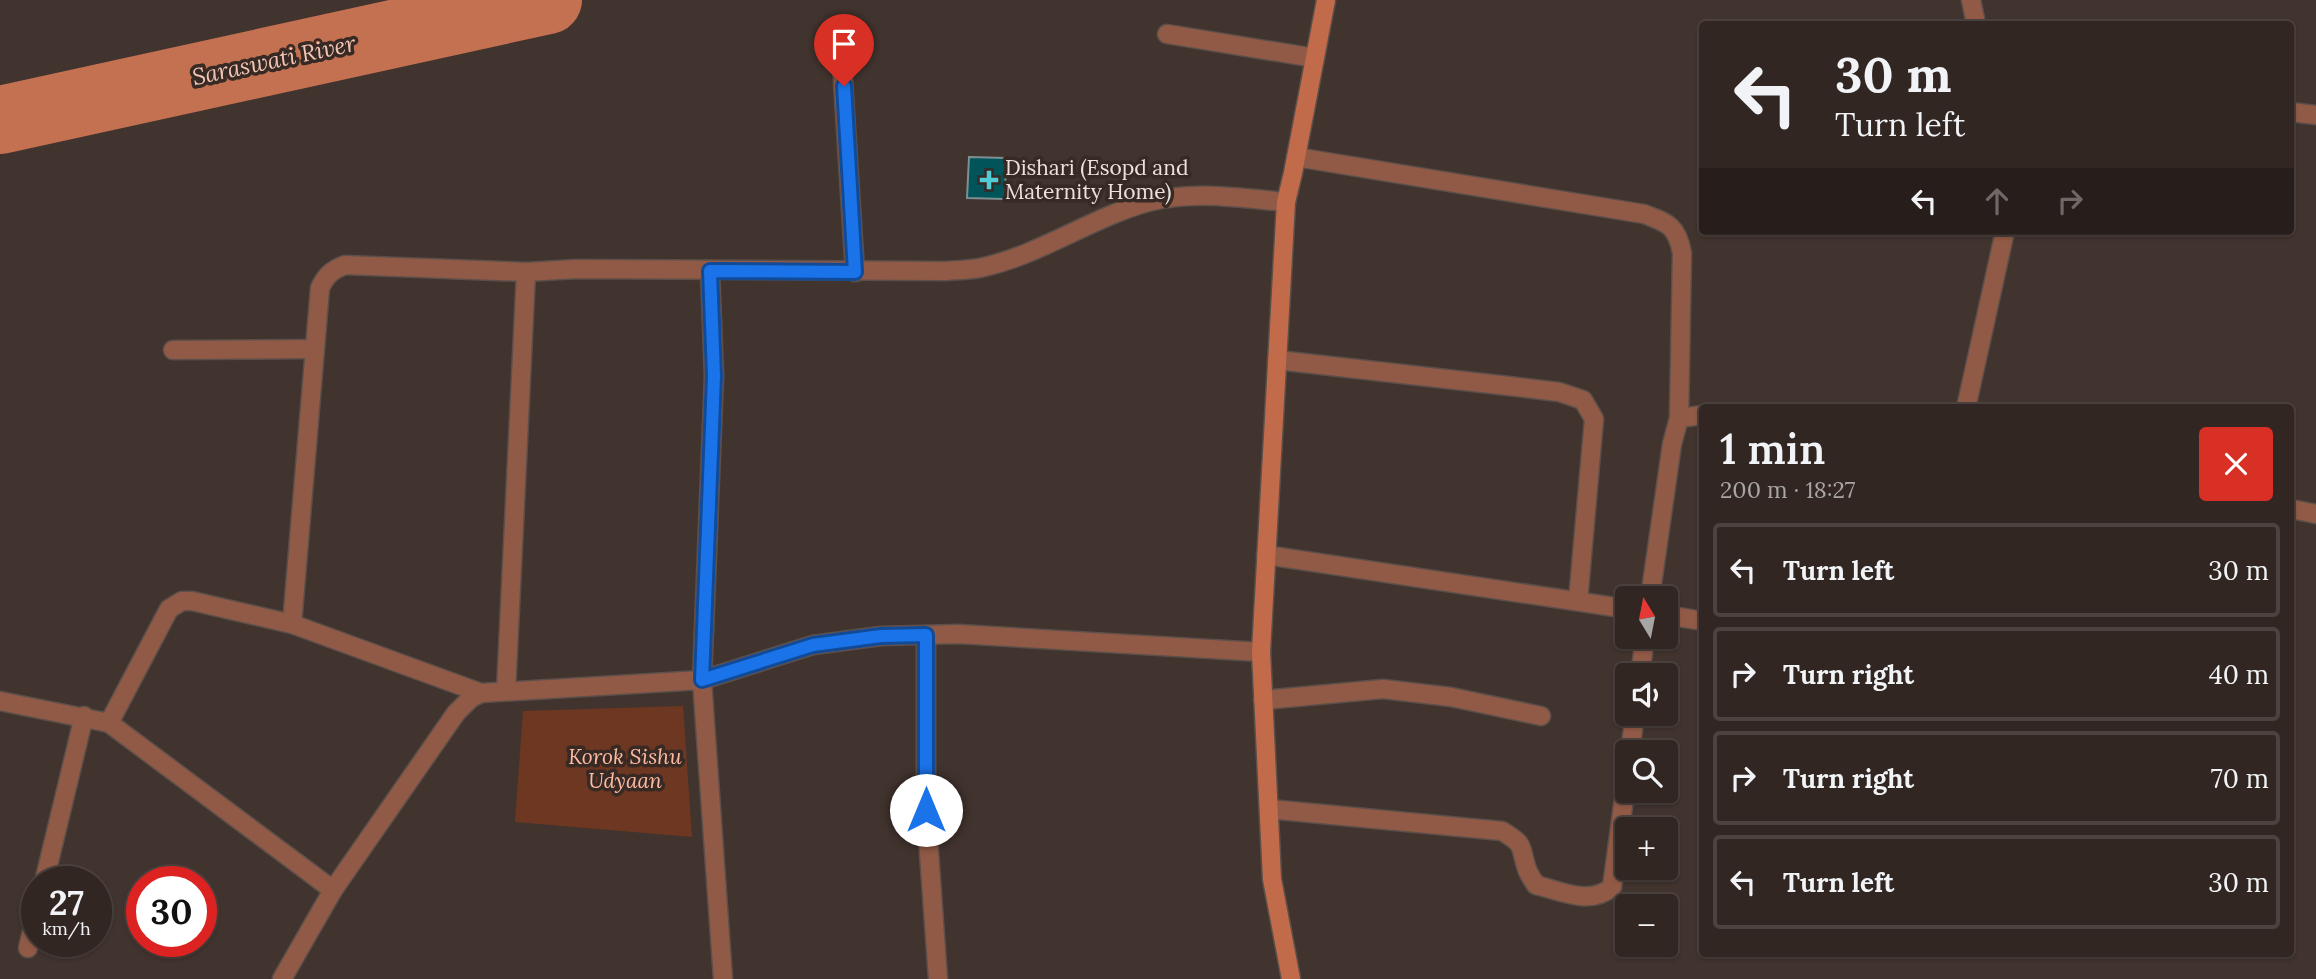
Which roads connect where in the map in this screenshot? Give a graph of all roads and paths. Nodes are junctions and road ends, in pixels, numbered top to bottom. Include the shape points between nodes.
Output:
1 (1326, 0) edge
2 (1972, 0) edge
3 (1976, 21) edge
4 (840, 33) dead end
5 (1167, 34) dead end
6 (1315, 58) junction
7 (2294, 112) edge
8 (2316, 115) edge
9 (1296, 157) junction
10 (1286, 202) junction
11 (2004, 235) edge
12 (710, 271) junction
13 (526, 272) junction
14 (855, 272) junction
15 (313, 349) junction
16 (173, 350) dead end
17 (1277, 360) junction
18 (1967, 404) edge
19 (1699, 416) edge
20 (1679, 418) junction
21 (2294, 510) edge
22 (2316, 514) edge
23 (1266, 555) junction
24 (1652, 586) edge
25 (1578, 601) junction
26 (1615, 607) edge
27 (1678, 617) edge
28 (1699, 620) edge
29 (292, 624) junction
30 (926, 635) junction
31 (1261, 652) junction
32 (702, 680) junction
33 (506, 691) junction
34 (481, 693) junction
35 (1263, 700) junction
36 (0, 701) edge
37 (84, 716) junction
38 (1541, 716) dead end
39 (109, 723) junction
40 (1623, 803) edge
41 (1269, 809) junction
42 (48, 866) edge
43 (333, 890) junction
44 (282, 979) edge
45 (723, 979) edge
46 (938, 979) edge
47 (1292, 979) edge

1 - 6 street
2 - 3 street
4 - 14 street
5 - 6 street
6 - 9 street
7 - 8 street
9 - 10 street
9 - 20 street via 1644,214 1667,223 1679,237 1682,253
10 - 14 street via 1186,196 1150,201 984,267
10 - 17 street
11 - 18 street
12 - 13 street
12 - 14 street
12 - 32 street via 714,376
13 - 15 street via 345,265 325,277 320,288
13 - 33 street
15 - 16 street
15 - 29 street
17 - 23 street
17 - 25 street via 1559,392 1583,400 1594,419
19 - 20 street
20 - 24 street
21 - 22 street
23 - 25 street
23 - 31 street
25 - 26 street
27 - 28 street
29 - 34 street
29 - 39 street via 192,601 174,604
30 - 31 street
30 - 32 street via 813,645
30 - 46 street via 926,810
31 - 35 street
32 - 33 street
32 - 45 street
33 - 34 street
34 - 43 street via 456,713
35 - 38 street via 1382,688
35 - 41 street
36 - 37 street
37 - 39 street
37 - 42 street
39 - 43 street
40 - 41 street via 1612,887 1593,897 1536,885 1524,849 1502,831
41 - 47 street via 1272,879
43 - 44 street

